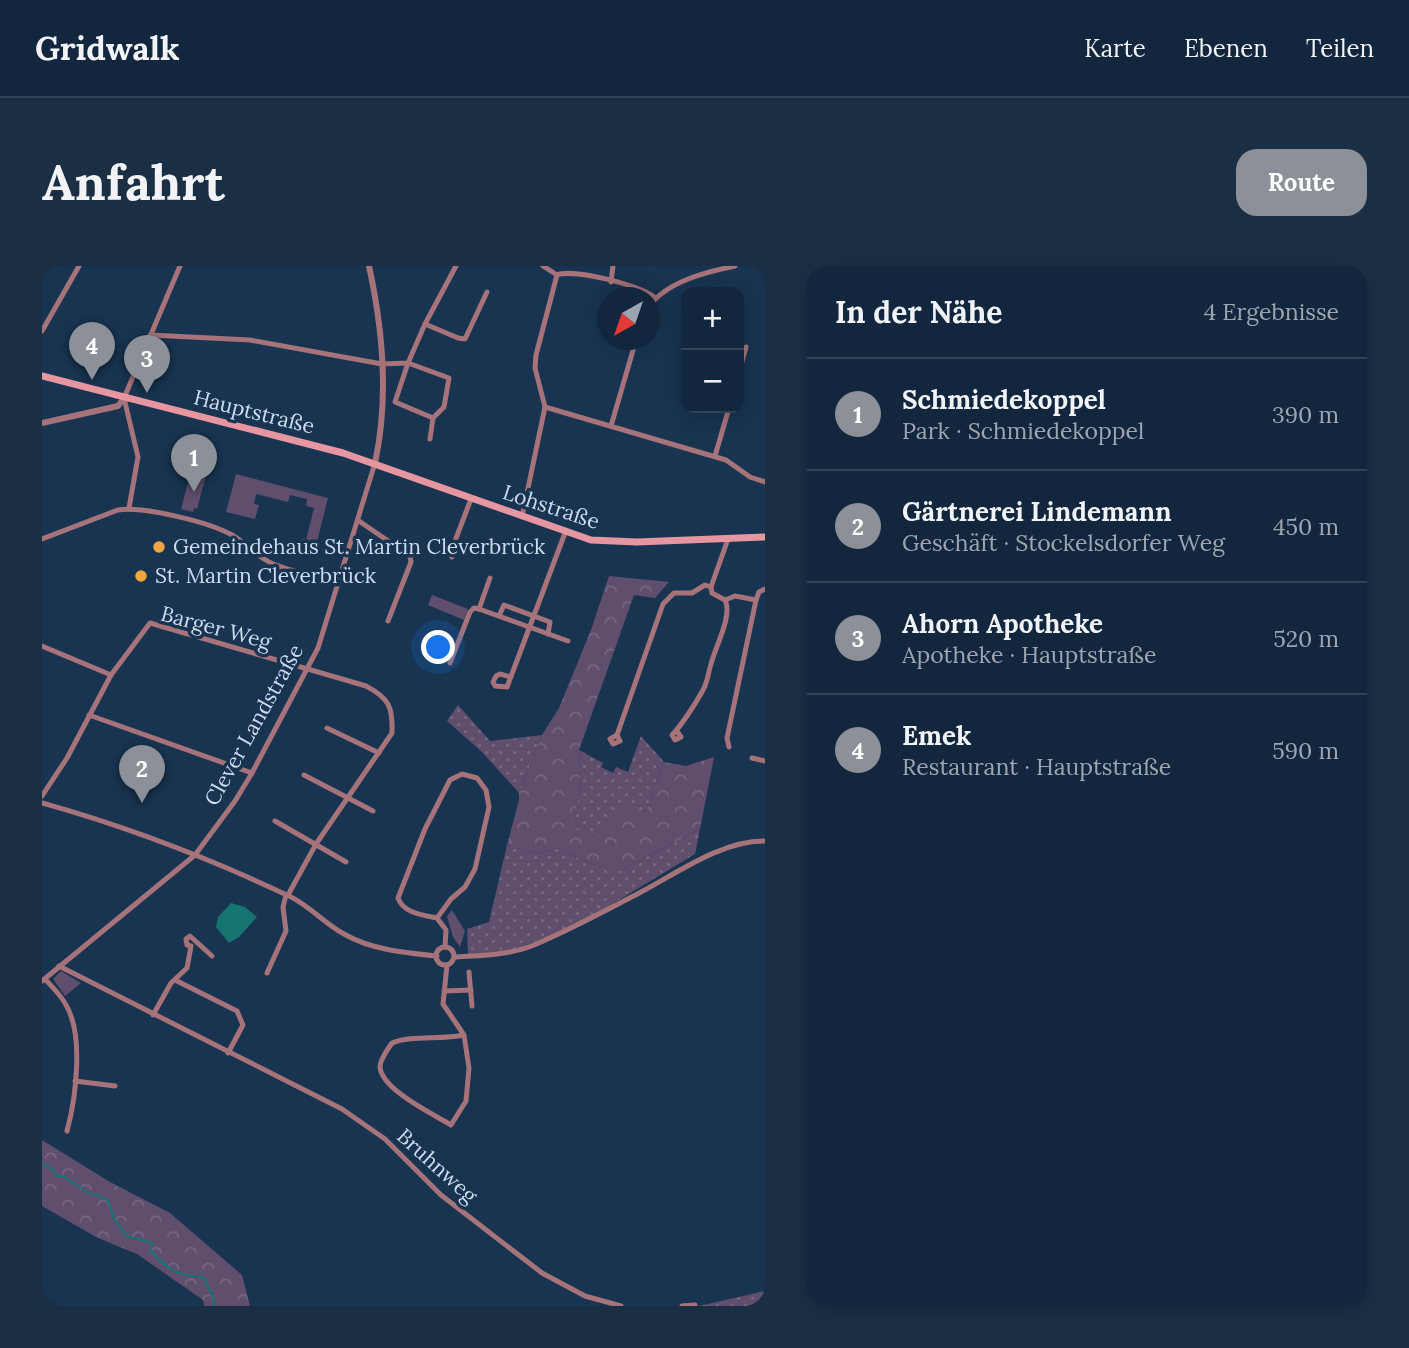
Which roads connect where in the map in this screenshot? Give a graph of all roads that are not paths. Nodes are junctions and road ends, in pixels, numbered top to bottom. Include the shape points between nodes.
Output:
1 (79, 266) edge
2 (180, 266) edge
3 (369, 266) edge
4 (456, 266) edge
5 (543, 266) edge
6 (613, 266) edge
7 (735, 266) edge
8 (558, 275) junction
9 (611, 282) junction
10 (632, 287) edge
11 (487, 292) dead end
12 (660, 295) edge
13 (425, 324) junction
14 (42, 331) edge
15 (150, 335) junction
16 (746, 347) dead end
17 (633, 350) edge
18 (744, 354) edge
19 (408, 363) junction
20 (382, 364) junction
21 (42, 376) edge
22 (124, 398) junction
23 (545, 407) junction
24 (728, 413) edge
25 (433, 418) junction
26 (42, 424) edge
27 (611, 426) junction
28 (430, 439) dead end
29 (715, 456) junction
30 (376, 463) junction
31 (765, 482) edge
32 (471, 499) junction
33 (128, 508) junction
34 (522, 517) junction
35 (359, 521) junction
36 (565, 533) junction
37 (765, 537) edge
38 (42, 539) edge
39 (728, 539) junction
40 (452, 557) dead end
41 (490, 578) dead end
42 (338, 583) junction
43 (711, 587) junction
44 (765, 589) edge
45 (725, 600) junction
46 (756, 600) junction
47 (479, 609) junction
48 (499, 616) junction
49 (534, 616) junction
50 (388, 621) dead end
51 (530, 628) junction
52 (548, 634) junction
53 (568, 640) dead end
54 (42, 646) edge
55 (450, 663) dead end
56 (308, 669) junction
57 (111, 675) junction
58 (511, 677) dead end
59 (89, 715) junction
60 (327, 728) dead end
61 (677, 731) dead end
62 (617, 735) dead end
63 (729, 747) dead end
64 (379, 753) junction
65 (752, 758) dead end
66 (765, 761) edge
67 (252, 773) junction
68 (304, 775) dead end
69 (42, 796) edge
70 (348, 796) junction
71 (42, 803) edge
72 (373, 811) dead end
73 (275, 821) dead end
74 (765, 841) edge
75 (316, 844) junction
76 (195, 855) junction
77 (346, 862) dead end
78 (287, 895) junction
79 (438, 918) junction
80 (445, 947) junction
81 (212, 956) dead end
82 (437, 956) junction
83 (454, 957) junction
84 (447, 965) junction
85 (60, 966) junction
86 (42, 967) edge
87 (469, 972) dead end
88 (267, 974) dead end
89 (45, 979) edge
90 (174, 980) junction
91 (471, 990) junction
92 (444, 991) junction
93 (472, 1006) dead end
94 (153, 1015) junction
95 (464, 1035) junction
96 (228, 1053) junction
97 (75, 1081) junction
98 (115, 1086) dead end
99 (67, 1131) dead end
100 (695, 1305) edge
101 (621, 1306) edge
102 (682, 1306) edge

1 - 14 street
2 - 15 street
3 - 20 street, Clever Landstraße
4 - 13 street
5 - 8 street
6 - 9 street
7 - 12 street via 701,274
8 - 9 street via 569,272
8 - 23 street via 535,368
9 - 10 street
11 - 13 street via 466,339
13 - 19 street
15 - 20 street via 250,340
15 - 22 street
16 - 18 street
17 - 27 street
19 - 20 street
19 - 25 street via 395,402
19 - 25 street via 449,378 444,407
20 - 30 street, Clever Landstraße via 382,425
21 - 22 main road, Hauptstraße
22 - 26 street via 118,405
22 - 30 main road, Hauptstraße
22 - 33 street via 138,457
23 - 27 street
23 - 34 street
24 - 29 street
25 - 28 street
27 - 29 street
29 - 31 street
30 - 32 main road, Lohstraße
30 - 35 street, Clever Landstraße
32 - 34 main road, Lohstraße
32 - 40 street
33 - 38 street
33 - 42 street via 222,530 272,563
34 - 36 main road, Lohstraße
35 - 42 street, Clever Landstraße
35 - 50 street via 410,556
36 - 39 main road, Lohstraße via 613,542
36 - 49 street
37 - 39 main road, Lohstraße
39 - 43 street
41 - 47 street
42 - 56 street, Clever Landstraße
43 - 45 street via 715,596
43 - 62 street via 674,593 663,604
44 - 46 street
45 - 46 street via 735,596
45 - 61 street via 728,606 710,676
46 - 63 street via 727,738
47 - 48 street
47 - 55 street via 470,612
48 - 49 street via 504,605
48 - 51 street
49 - 51 street
49 - 52 street via 550,622
51 - 52 street
51 - 58 street
52 - 53 street
54 - 57 street
56 - 57 street, Barger Weg via 150,623
56 - 64 street via 366,686 387,702 393,713 392,733
56 - 67 street, Clever Landstraße
57 - 59 street, Barger Weg
59 - 67 street
59 - 69 street, Barger Weg
60 - 64 street
64 - 70 street
65 - 66 street
67 - 76 street, Clever Landstraße
68 - 70 street
70 - 72 street
70 - 75 street
71 - 76 street
73 - 75 street
74 - 83 street via 741,844 698,860 533,945
75 - 77 street
75 - 78 street
76 - 78 street
76 - 85 street, Clever Landstraße
78 - 82 street via 356,940 396,952
78 - 88 street via 283,907 286,931
79 - 79 street via 472,877 481,845 488,807 486,790 470,774 450,780 440,796 398,898 405,908
79 - 80 street via 446,930
80 - 82 street
80 - 83 street
81 - 90 street via 193,944 187,968
82 - 84 street
83 - 84 street
84 - 92 street
85 - 89 street, Clever Landstraße
85 - 94 street, Bruhnweg
86 - 89 street
87 - 91 street
89 - 97 street via 68,1007 74,1029
90 - 94 street
90 - 96 street via 237,1011 243,1025
91 - 92 street
91 - 93 street
92 - 95 street via 446,1011
94 - 96 street, Bruhnweg
95 - 95 street via 469,1068 466,1101 451,1125 393,1088 383,1076 381,1063 392,1042
96 - 101 street, Bruhnweg via 327,1101 385,1139 441,1195 542,1273 585,1296
97 - 98 street
97 - 99 street
100 - 102 street

